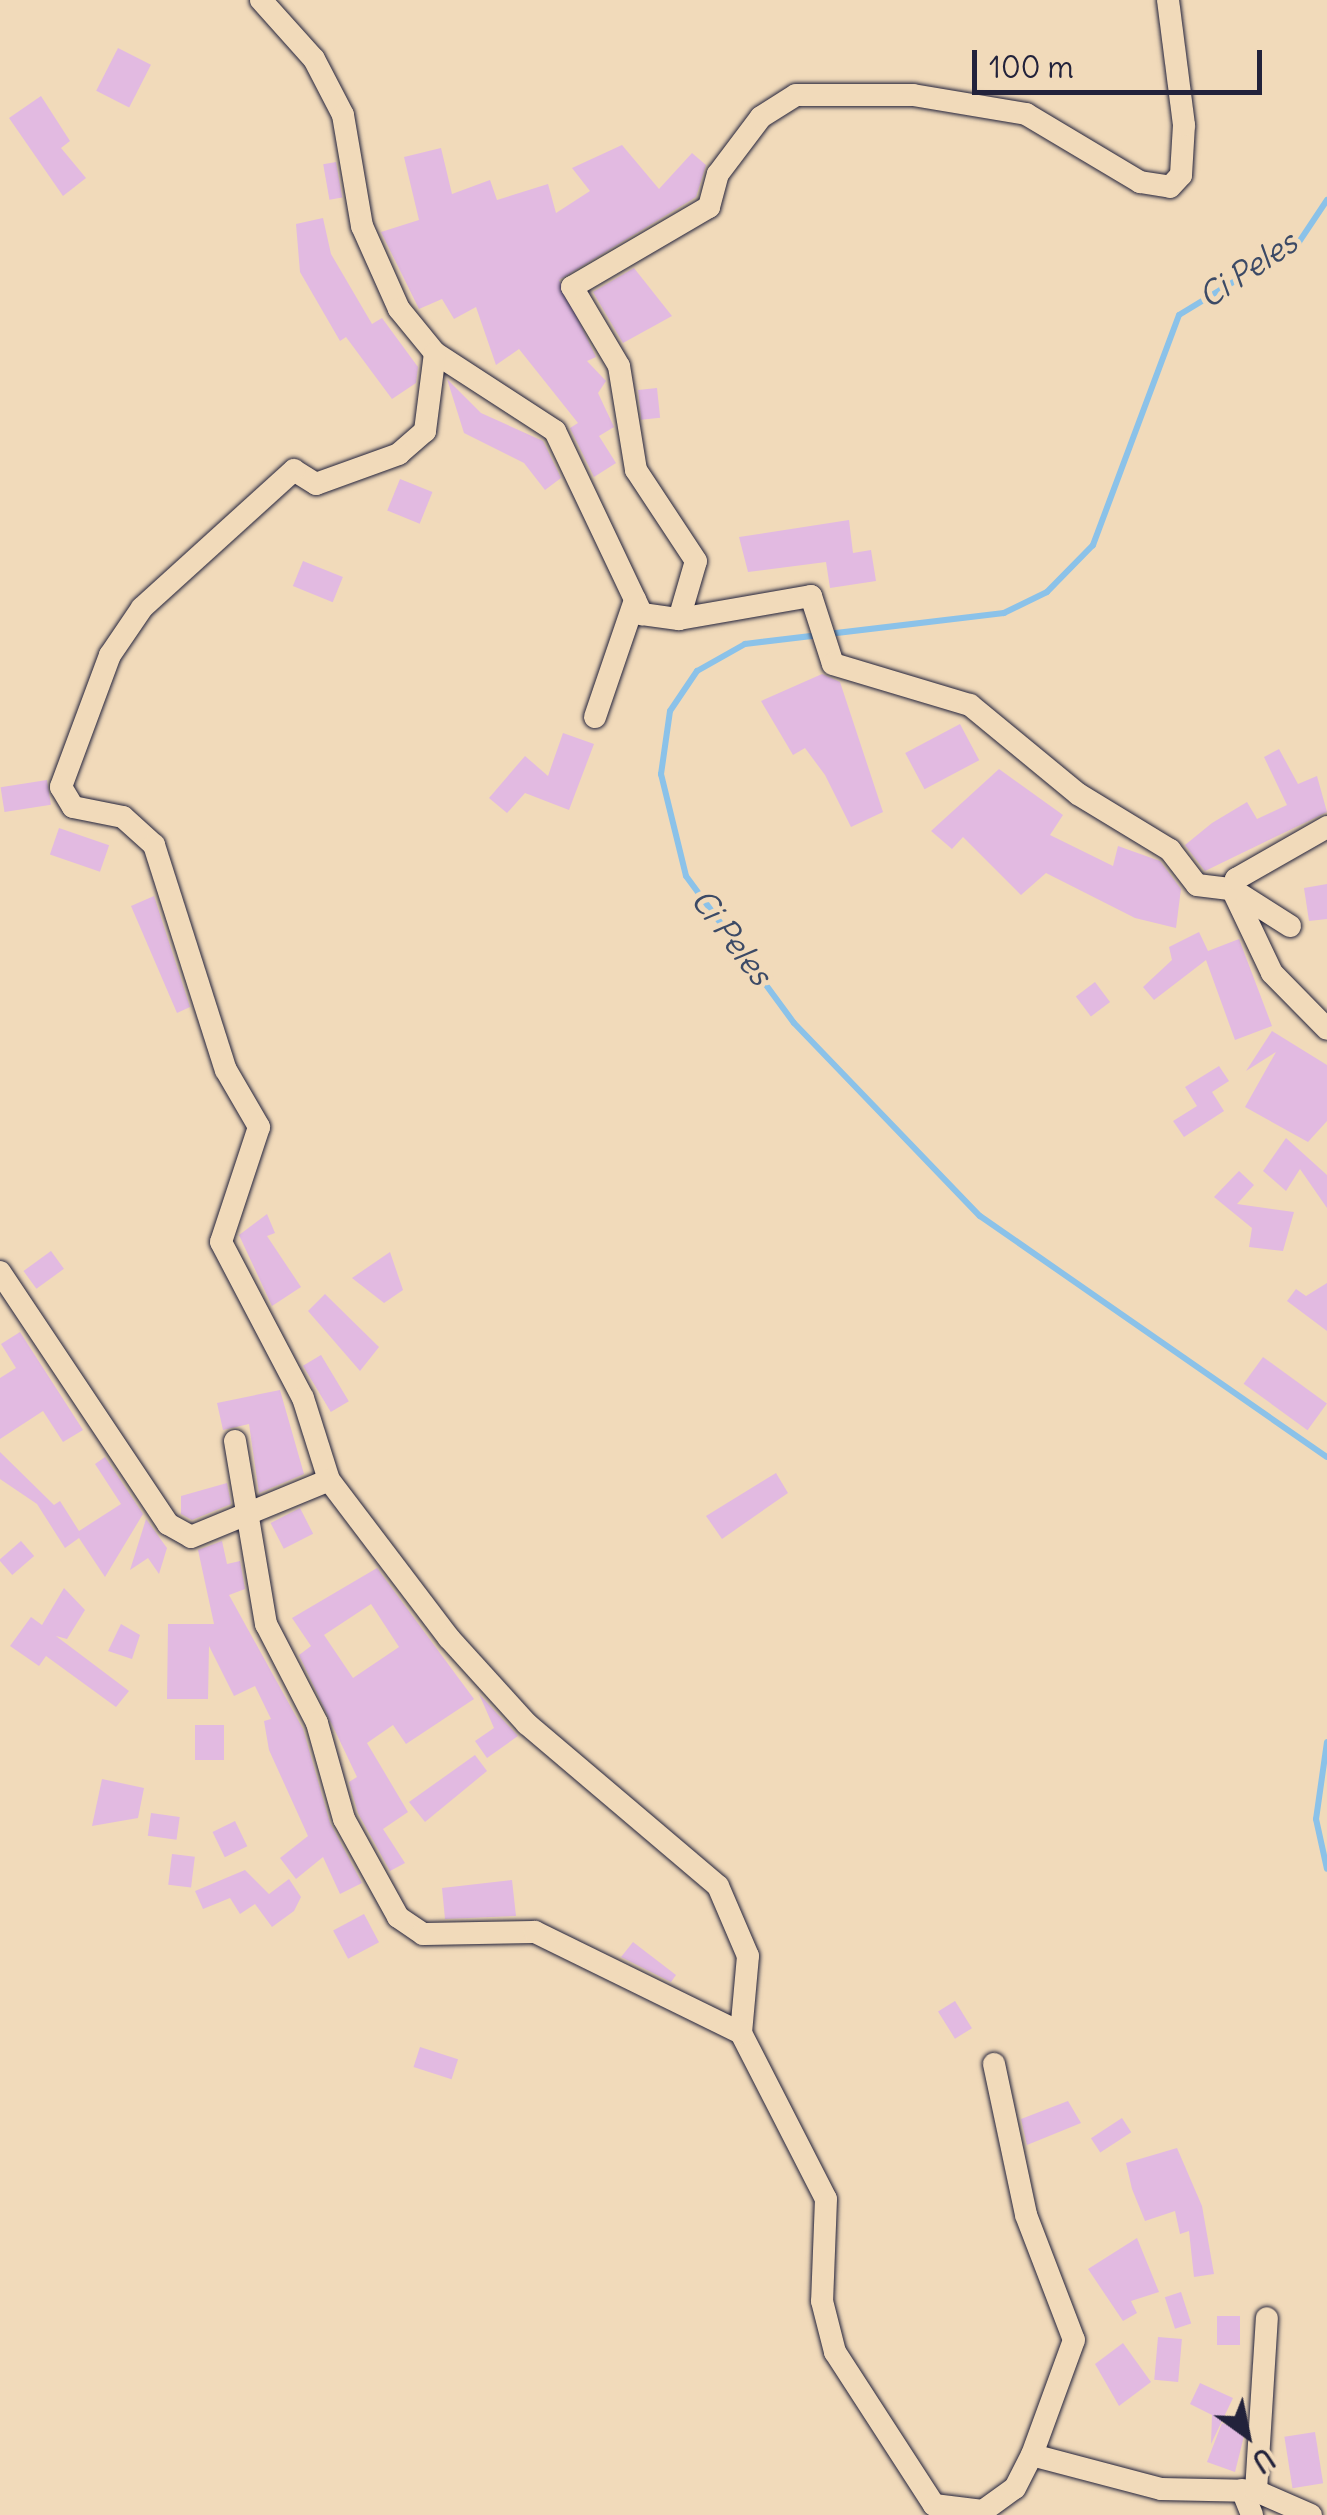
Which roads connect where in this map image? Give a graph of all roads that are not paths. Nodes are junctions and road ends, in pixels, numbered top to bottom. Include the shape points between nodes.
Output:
1 (261, 0) edge
2 (1168, 0) edge
3 (435, 353) junction
4 (635, 600) junction
5 (679, 620) junction
6 (595, 717) dead end
7 (1327, 827) edge
8 (1232, 889) junction
9 (1290, 926) dead end
10 (1327, 1029) edge
11 (0, 1272) edge
12 (236, 1441) dead end
13 (329, 1480) junction
14 (254, 1514) junction
15 (741, 2033) junction
16 (994, 2064) dead end
17 (1267, 2318) dead end
18 (1032, 2455) junction
19 (1249, 2490) junction
20 (1252, 2515) edge
21 (1311, 2515) edge

1 - 3 street via 322,71 344,116 372,254
2 - 5 street via 1184,125 1181,174 1170,187 1140,182 1026,114 913,95 796,96 760,116 718,174 709,208 572,288 619,366 636,470 696,562
3 - 4 street via 555,431
3 - 13 street via 425,431 399,454 316,484 294,470 142,608 110,655 60,787 73,808 123,817 154,845 226,1070 259,1127 221,1242 303,1398
4 - 5 street via 646,617
4 - 6 street
5 - 8 street via 808,596 818,608 829,660 970,705 1078,794 1170,850 1197,885
7 - 8 street via 1255,861
8 - 9 street
8 - 10 street via 1272,973
11 - 14 street via 168,1524 192,1536
12 - 14 street
13 - 14 street
13 - 15 street via 527,1724 718,1886 748,1956
14 - 15 street via 266,1624 317,1724 344,1819 398,1917 434,1935 536,1932
15 - 18 street via 826,2198 822,2301 835,2352 934,2505 984,2510 1015,2488
16 - 18 street via 1026,2216 1074,2340
17 - 19 street
18 - 19 street via 1161,2488
19 - 20 street
19 - 21 street

